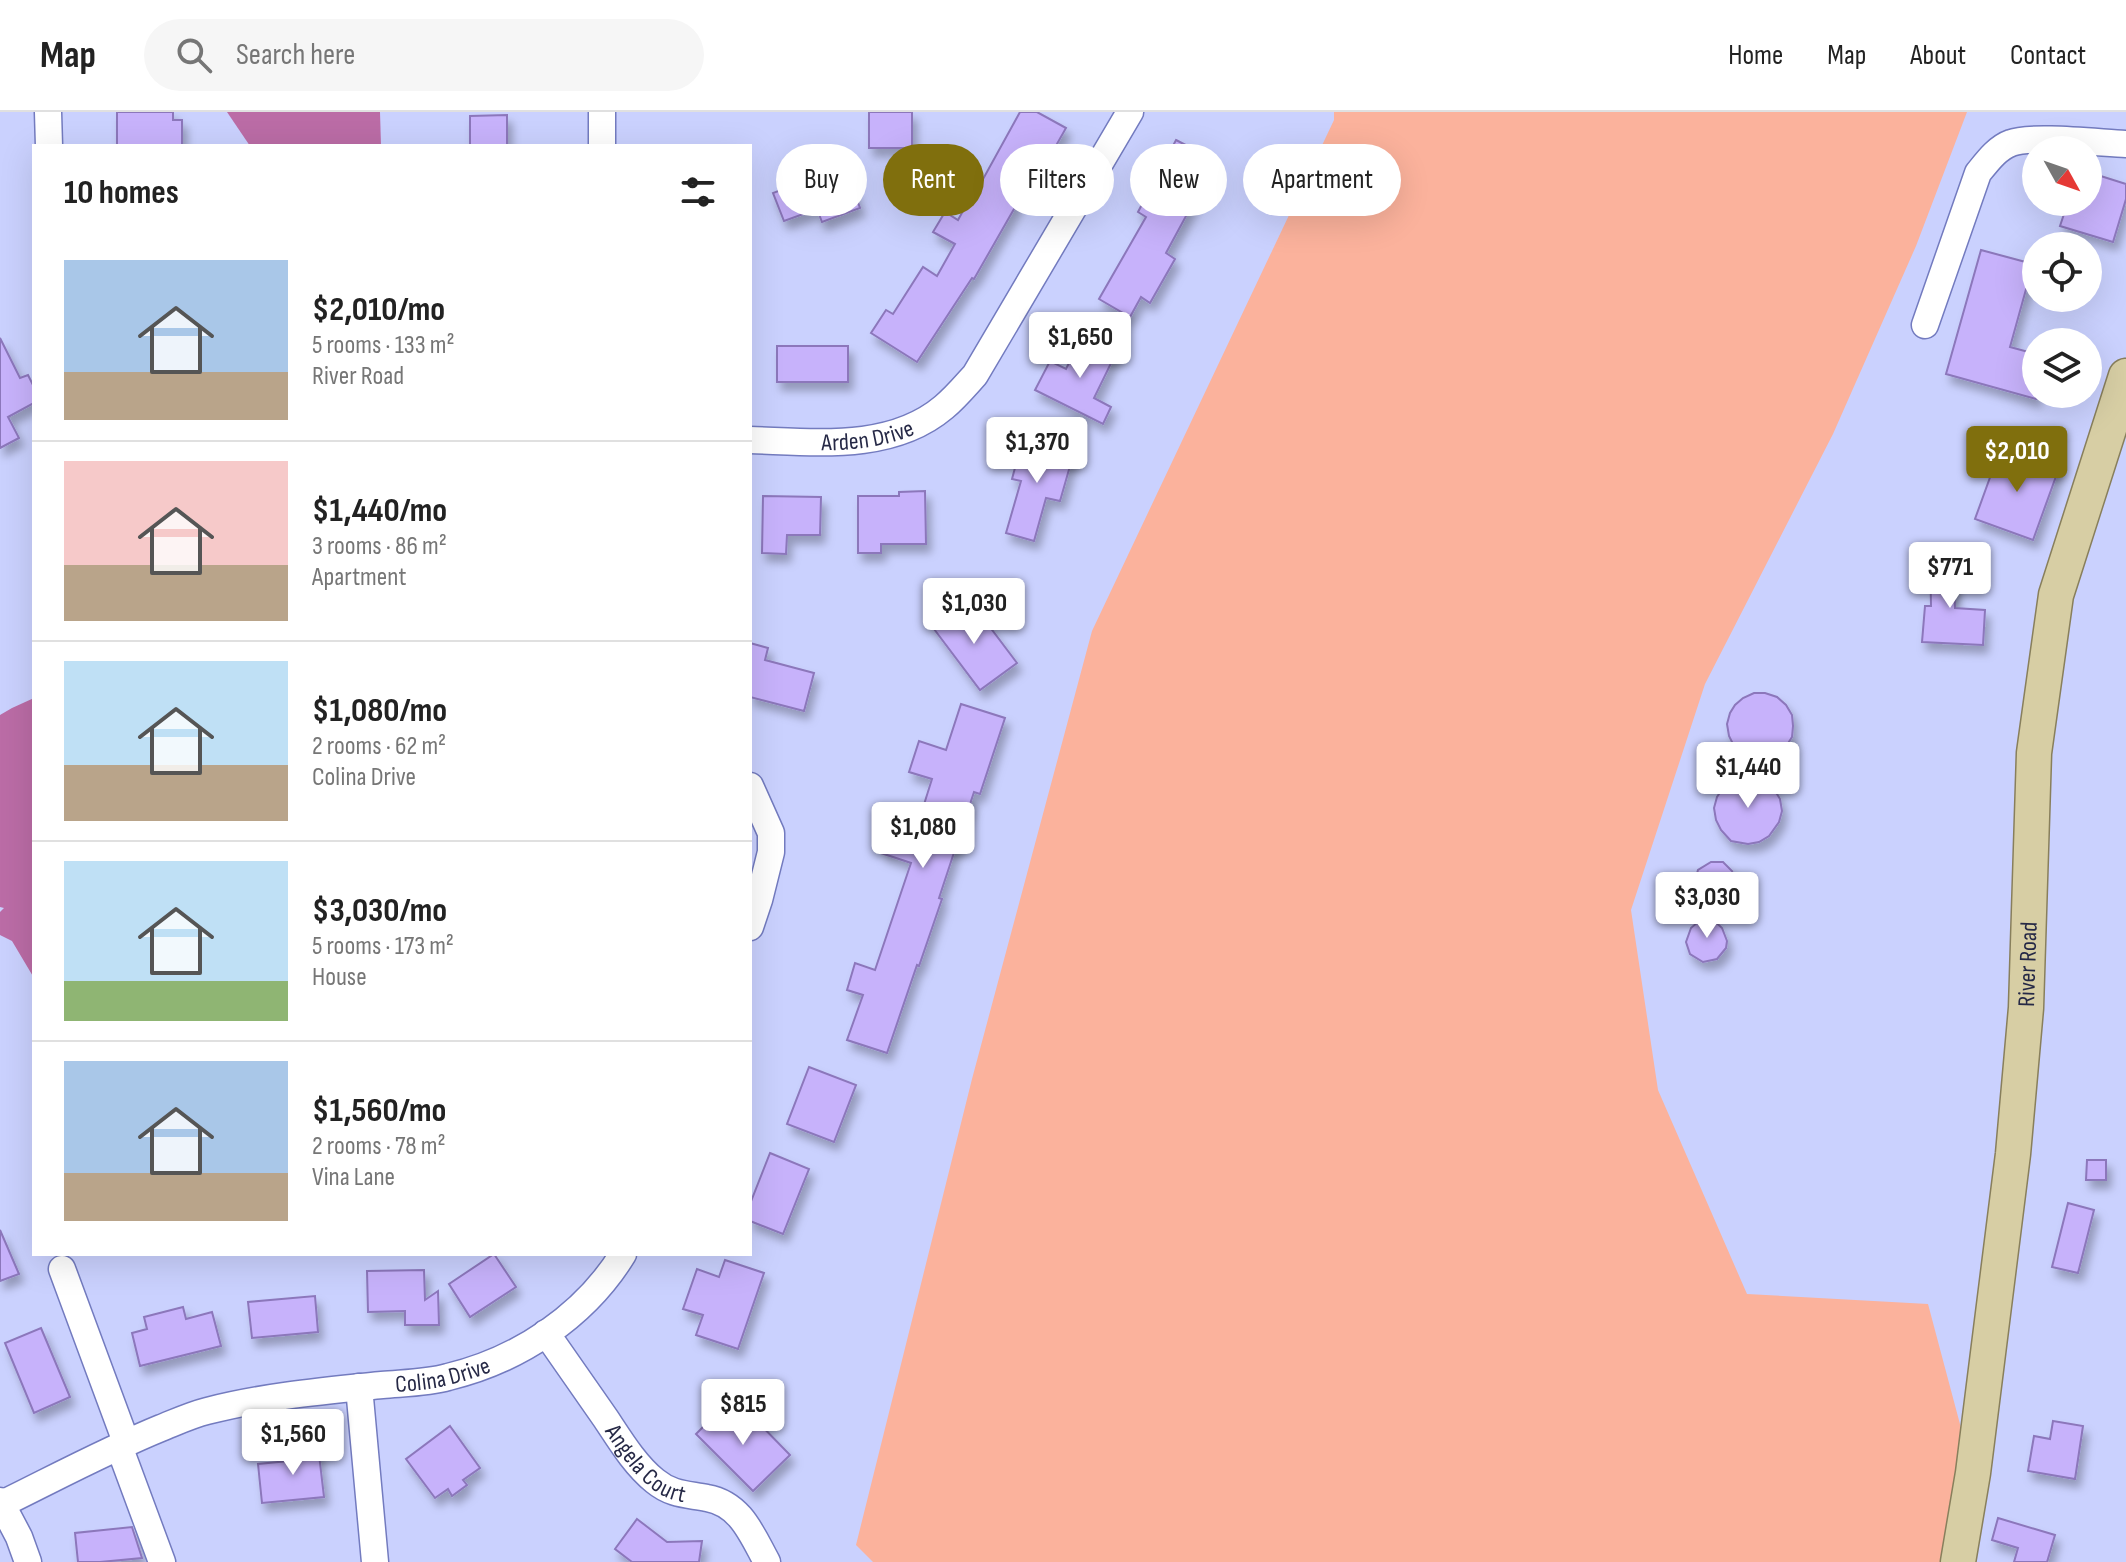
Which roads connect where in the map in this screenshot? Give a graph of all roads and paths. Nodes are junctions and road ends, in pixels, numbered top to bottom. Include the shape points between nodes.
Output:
1 (48, 112) edge
2 (602, 112) edge
3 (1130, 112) edge
4 (49, 144) edge
5 (602, 144) edge
6 (2126, 144) edge
7 (1925, 325) dead end
8 (2126, 376) edge
9 (752, 440) edge
10 (752, 790) edge
11 (752, 921) edge
12 (622, 1256) edge
13 (62, 1269) dead end
14 (546, 1333) junction
15 (359, 1387) junction
16 (123, 1444) junction
17 (1, 1502) edge
18 (28, 1562) edge
19 (162, 1562) edge
20 (375, 1562) edge
21 (767, 1562) edge
22 (1958, 1562) edge

1 - 4 street
2 - 5 street
3 - 9 street, Arden Drive via 975,375 945,407 896,434 870,439
6 - 7 street via 2027,139 1994,154 1978,173
8 - 22 main road, River Road via 2056,595 2034,753 2026,1008 2013,1154
10 - 11 street via 771,833 771,852
12 - 14 street, Colina Drive via 588,1299
13 - 16 street
14 - 15 street, Colina Drive via 474,1370
14 - 21 street, Angela Court via 653,1480 667,1490 724,1503 737,1512
15 - 16 street, Colina Drive via 237,1403
15 - 20 street
16 - 17 street, Colina Drive
16 - 19 street
17 - 18 street

